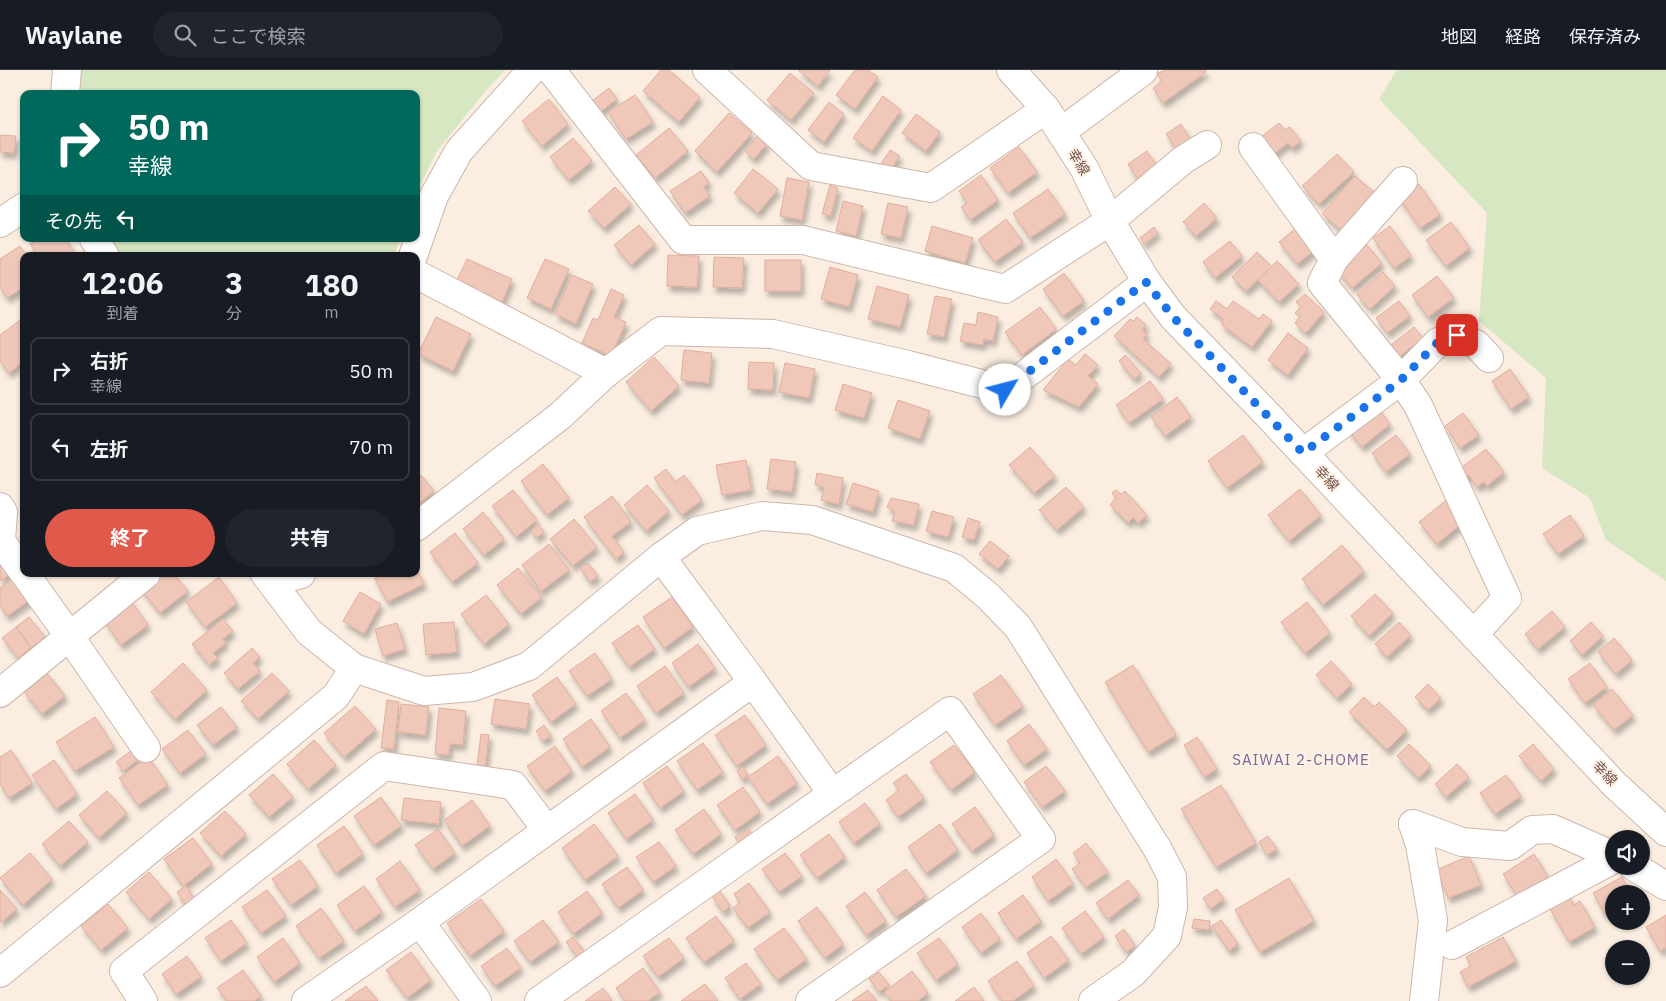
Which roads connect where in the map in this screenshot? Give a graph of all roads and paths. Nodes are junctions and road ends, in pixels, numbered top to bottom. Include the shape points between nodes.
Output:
1 (67, 70) edge
2 (532, 70) edge
3 (551, 70) edge
4 (707, 70) edge
5 (1011, 70) edge
6 (1143, 70) edge
7 (65, 90) edge
8 (1046, 109) junction
9 (1061, 132) junction
10 (1207, 145) dead end
11 (1253, 147) dead end
12 (1403, 181) dead end
13 (20, 210) edge
14 (1110, 221) junction
15 (0, 223) edge
16 (420, 236) edge
17 (1334, 259) junction
18 (420, 276) edge
19 (1146, 282) junction
20 (1489, 358) dead end
21 (606, 373) junction
22 (1401, 380) junction
23 (1303, 453) junction
24 (0, 507) edge
25 (420, 524) edge
26 (20, 535) edge
27 (0, 540) edge
28 (662, 557) junction
29 (20, 568) edge
30 (27, 577) edge
31 (142, 577) edge
32 (269, 578) edge
33 (1474, 634) junction
34 (70, 637) junction
35 (354, 668) junction
36 (753, 682) junction
37 (0, 693) edge
38 (146, 748) dead end
39 (832, 793) junction
40 (547, 830) junction
41 (1666, 832) edge
42 (1605, 853) edge
43 (1605, 862) edge
44 (1648, 875) edge
45 (1666, 886) edge
46 (420, 922) junction
47 (1452, 945) dead end
48 (0, 973) edge
49 (143, 1001) edge
50 (306, 1001) edge
51 (477, 1001) edge
52 (539, 1001) edge
53 (810, 1001) edge
54 (1093, 1001) edge
55 (1424, 1001) edge

1 - 7 street
2 - 16 street via 459,152 434,196
3 - 14 street via 682,240 803,240 1006,289
4 - 8 street via 811,166 931,188
5 - 8 street, 幸線
6 - 9 street
8 - 9 street, 幸線
9 - 14 street, 幸線 via 1084,168
10 - 14 street via 1183,160
11 - 17 street
12 - 17 street
13 - 15 street
14 - 19 street, 幸線
17 - 22 street via 1322,283
18 - 21 street
19 - 21 street via 1005,390 908,364 773,334 661,331
19 - 23 street, 幸線 via 1173,317
20 - 22 street via 1477,345 1457,335 1438,342
21 - 25 street via 560,416
22 - 23 street
22 - 33 street via 1418,404 1507,598
23 - 33 street, 幸線
24 - 27 street via 3,512
26 - 27 street
27 - 29 street
28 - 35 street via 529,666 473,688 424,691
28 - 36 street
28 - 54 street via 698,531 762,516 812,520 954,568 988,596 1018,627 1172,877 1173,907 1167,936 1133,973
30 - 34 street
31 - 34 street
32 - 35 street via 309,632
33 - 41 street, 幸線 via 1614,784
34 - 37 street
34 - 38 street
35 - 48 street via 336,696
36 - 39 street
36 - 40 street
39 - 52 street
39 - 53 street via 950,711 1041,839
40 - 46 street
40 - 49 street via 513,785 384,766 124,971
42 - 55 street via 1553,829 1532,830 1510,846 1462,842 1413,824 1420,845 1433,920
43 - 47 street
44 - 45 street
46 - 50 street
46 - 51 street

